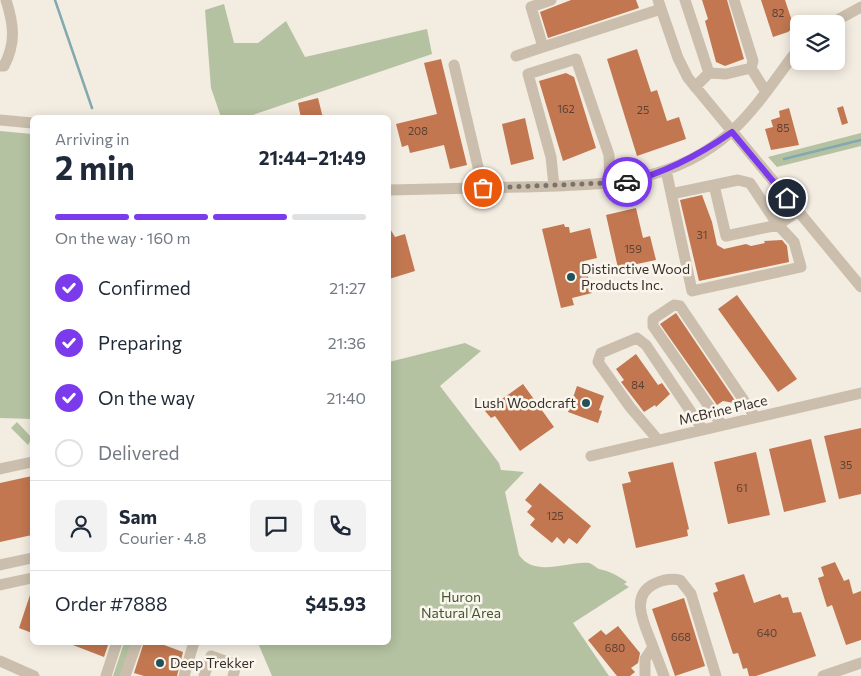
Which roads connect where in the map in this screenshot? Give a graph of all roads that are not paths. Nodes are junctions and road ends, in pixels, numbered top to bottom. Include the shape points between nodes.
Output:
1 (6, 0) edge
2 (551, 0) edge
3 (685, 0) edge
4 (734, 0) edge
5 (660, 5) edge
6 (861, 7) edge
7 (845, 16) edge
8 (543, 48) junction
9 (516, 56) dead end
10 (790, 60) edge
11 (454, 65) dead end
12 (0, 66) edge
13 (751, 68) junction
14 (709, 73) junction
15 (695, 86) junction
16 (766, 92) junction
17 (0, 120) edge
18 (30, 123) edge
19 (732, 132) junction
20 (666, 170) junction
21 (610, 183) junction
22 (714, 185) junction
23 (554, 186) junction
24 (483, 188) junction
25 (391, 190) edge
26 (671, 194) junction
27 (798, 211) junction
28 (778, 225) junction
29 (861, 287) edge
30 (861, 393) edge
31 (756, 417) junction
32 (722, 425) junction
33 (703, 430) junction
34 (658, 440) junction
35 (591, 456) dead end
36 (30, 462) edge
37 (0, 469) edge
38 (30, 558) edge
39 (0, 565) edge
40 (30, 578) edge
41 (0, 585) edge
42 (116, 645) edge
43 (137, 645) edge
44 (193, 645) edge
45 (653, 647) junction
46 (0, 661) edge
47 (861, 664) edge
48 (20, 673) edge
49 (34, 676) edge
50 (106, 676) edge
51 (125, 676) edge
52 (184, 676) edge
53 (204, 676) edge
54 (233, 676) edge
55 (645, 676) edge
56 (664, 676) edge
57 (716, 676) edge
58 (823, 676) edge

1 - 12 street via 12,18 12,50 4,66
2 - 8 street via 531,7
3 - 14 street
4 - 13 street via 753,61
5 - 8 street
5 - 15 street via 678,58
6 - 7 street
8 - 9 street
10 - 16 street
11 - 24 street
13 - 14 street via 726,74
13 - 16 street
14 - 15 street
15 - 19 street
16 - 19 street
17 - 18 street
19 - 20 street via 703,153
19 - 27 street
20 - 21 street via 628,182
20 - 26 street
21 - 23 street
21 - 23 street via 609,155 576,58 528,74 550,157
22 - 26 street
22 - 28 street via 738,180 750,184
22 - 28 street via 726,236
23 - 24 street
24 - 25 street
26 - 28 street via 692,291 801,267 794,242
27 - 28 street
27 - 29 street
30 - 31 street, McBrine Place
31 - 32 street, McBrine Place
31 - 32 street via 680,306 674,305 653,319 653,326
32 - 33 street, McBrine Place
33 - 34 street, McBrine Place
33 - 34 street via 646,345 637,338 602,353 598,362
34 - 35 street, McBrine Place
36 - 37 street
38 - 39 street
40 - 41 street
42 - 50 street
43 - 51 street
44 - 52 street
45 - 55 street via 645,659
45 - 56 street
45 - 57 street via 640,607 641,596 656,583 680,580 691,594
46 - 48 street
47 - 58 street
48 - 49 street
53 - 54 street via 211,656 236,665

